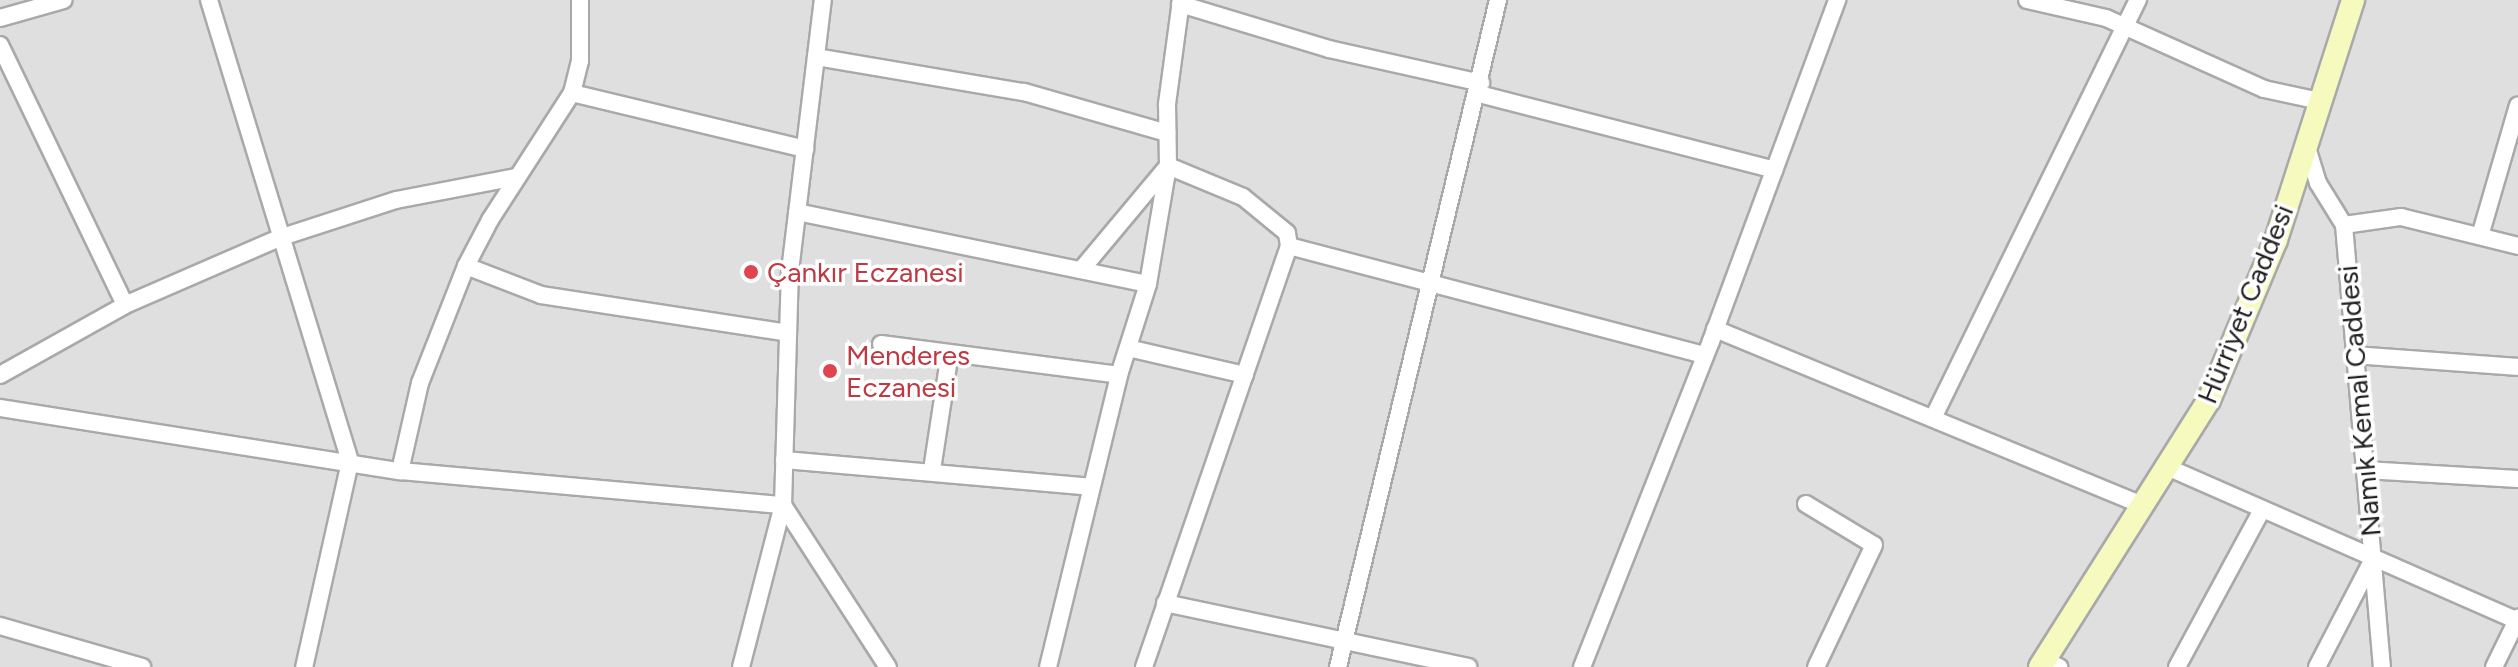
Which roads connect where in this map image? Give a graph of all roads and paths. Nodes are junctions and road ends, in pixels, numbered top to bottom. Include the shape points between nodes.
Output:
1 (64, 0) edge
2 (209, 0) edge
3 (580, 0) edge
4 (823, 0) edge
5 (1498, 0) edge
6 (1837, 0) edge
7 (2027, 0) edge
8 (2138, 0) edge
9 (2353, 0) edge
10 (1180, 2) edge
11 (0, 18) edge
12 (2128, 28) junction
13 (0, 45) edge
14 (816, 57) junction
15 (1480, 88) junction
16 (572, 93) junction
17 (2320, 101) junction
18 (2518, 105) edge
19 (1167, 133) junction
20 (2306, 144) junction
21 (805, 149) junction
22 (1168, 166) junction
23 (1774, 170) junction
24 (517, 177) junction
25 (797, 212) junction
26 (2344, 225) junction
27 (2480, 236) junction
28 (279, 238) junction
29 (1289, 246) junction
30 (2518, 246) edge
31 (466, 266) junction
32 (1081, 270) junction
33 (1148, 284) junction
34 (1433, 284) junction
35 (125, 305) junction
36 (1715, 329) junction
37 (788, 333) junction
38 (881, 344) dead end
39 (1128, 348) junction
40 (950, 353) junction
41 (1705, 355) junction
42 (2355, 355) junction
43 (2518, 367) edge
44 (0, 375) edge
45 (1119, 375) junction
46 (1245, 375) junction
47 (0, 408) edge
48 (1933, 418) junction
49 (784, 460) junction
50 (350, 462) junction
51 (2167, 467) junction
52 (932, 470) junction
53 (2365, 470) junction
54 (400, 471) junction
55 (2518, 479) edge
56 (1091, 487) junction
57 (1806, 504) dead end
58 (783, 505) junction
59 (2143, 505) junction
60 (2262, 510) junction
61 (2372, 560) junction
62 (1165, 603) junction
63 (2518, 620) edge
64 (0, 626) edge
65 (1342, 642) junction
66 (2048, 665) edge
67 (142, 667) edge
68 (304, 667) edge
69 (741, 667) edge
70 (888, 667) edge
71 (1048, 667) edge
72 (1144, 667) edge
73 (1338, 667) edge
74 (1468, 667) edge
75 (1582, 667) edge
76 (1816, 667) edge
77 (2177, 667) edge
78 (2317, 667) edge
79 (2382, 667) edge
80 (2494, 667) edge

1 - 11 street
2 - 28 street
3 - 16 street via 580,61
4 - 14 street
5 - 15 street
6 - 23 street
7 - 12 street
8 - 12 street
9 - 17 street, Hürriyet Caddesi
10 - 15 street via 1329,49
10 - 19 street
12 - 17 street via 2264,89
12 - 48 street
13 - 35 street
14 - 19 street via 1024,92
14 - 21 street
15 - 23 street
15 - 34 street
16 - 21 street
16 - 24 street
17 - 20 street, Hürriyet Caddesi
18 - 27 street
19 - 22 street
20 - 26 street, Namık Kemal Caddesi via 2318,183
20 - 51 street, Hürriyet Caddesi via 2276,240 2209,400
21 - 25 street
22 - 29 street via 1243,197 1287,233
22 - 32 street
22 - 33 street
23 - 36 street
24 - 28 street via 396,200
24 - 31 street
25 - 32 street
25 - 37 street
26 - 27 street via 2401,217
26 - 42 street, Namık Kemal Caddesi
27 - 30 street
28 - 35 street
28 - 50 street
29 - 34 street
29 - 46 street
31 - 37 street via 541,295
31 - 54 street via 420,383
32 - 33 street
33 - 39 street
34 - 41 street
34 - 65 street
35 - 44 street
36 - 41 street
36 - 48 street
37 - 49 street
38 - 40 street
39 - 45 street
39 - 46 street
40 - 45 street
40 - 52 street
41 - 75 street
42 - 43 street
42 - 53 street, Namık Kemal Caddesi
45 - 56 street
46 - 62 street
47 - 50 street
48 - 59 street
49 - 52 street
49 - 58 street
50 - 54 street
50 - 68 street
51 - 59 street, Hürriyet Caddesi
51 - 60 street
52 - 56 street
53 - 55 street
53 - 61 street, Namık Kemal Caddesi
54 - 58 street
56 - 71 street
57 - 76 street via 1874,545
58 - 69 street
58 - 70 street
59 - 66 street, Hürriyet Caddesi
60 - 61 street
60 - 77 street
61 - 63 street
61 - 78 street
61 - 79 street, Namık Kemal Caddesi
62 - 65 street
62 - 72 street
63 - 80 street
64 - 67 street
65 - 73 street
65 - 74 street

